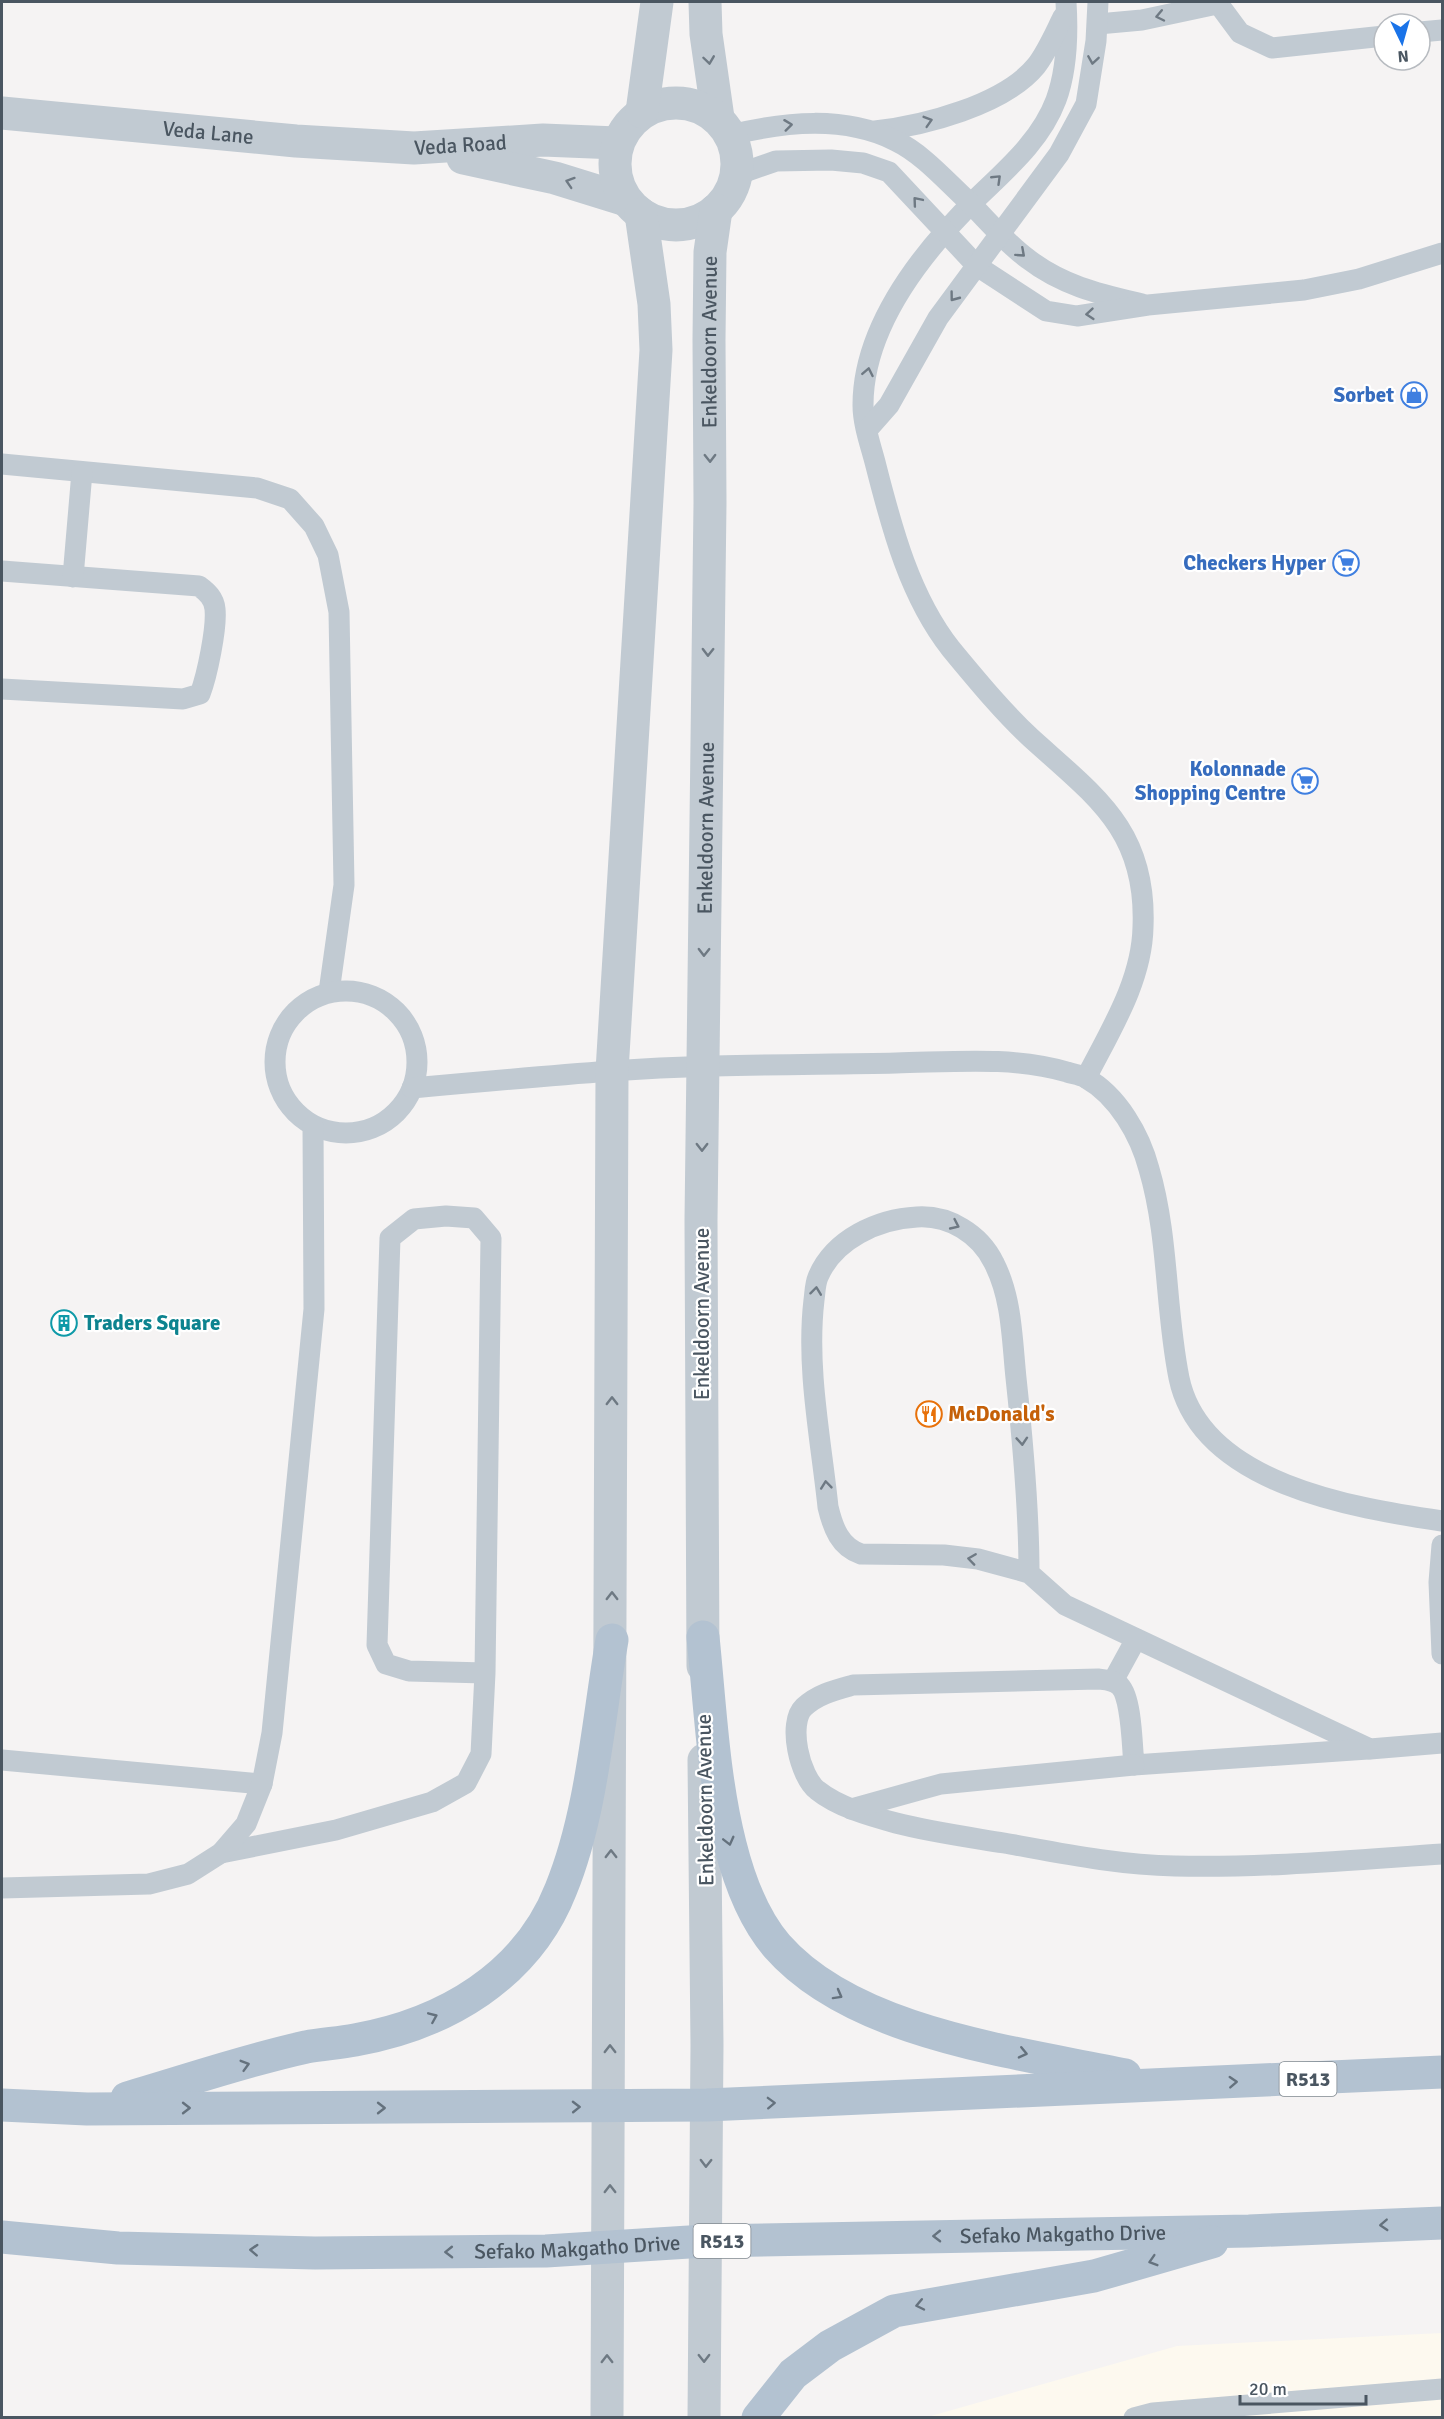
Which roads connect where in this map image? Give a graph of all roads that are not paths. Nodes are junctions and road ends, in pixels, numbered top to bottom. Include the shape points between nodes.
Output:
1 (657, 2) edge
2 (705, 2) edge
3 (1098, 2) edge
4 (1217, 3) edge
5 (1066, 7) edge
6 (1098, 24) junction
7 (1372, 37) edge
8 (642, 112) junction
9 (2, 113) edge
10 (724, 127) junction
11 (871, 131) junction
12 (617, 143) junction
13 (414, 148) junction
14 (736, 175) junction
15 (971, 204) junction
16 (633, 207) junction
17 (716, 210) junction
18 (944, 232) junction
19 (999, 233) junction
20 (1443, 253) edge
21 (977, 266) junction
22 (1148, 305) junction
23 (867, 430) junction
24 (2, 464) edge
25 (82, 472) junction
26 (2, 571) edge
27 (73, 577) junction
28 (2, 689) edge
29 (329, 992) junction
30 (703, 1066) junction
31 (612, 1071) junction
32 (1086, 1078) junction
33 (412, 1088) junction
34 (313, 1126) junction
35 (1443, 1521) edge
36 (1443, 1545) edge
37 (1029, 1573) junction
38 (703, 1637) junction
39 (1136, 1639) junction
40 (612, 1640) junction
41 (1443, 1654) edge
42 (485, 1674) junction
43 (1113, 1681) junction
44 (1443, 1743) edge
45 (1370, 1749) junction
46 (2, 1760) edge
47 (1134, 1765) junction
48 (262, 1784) junction
49 (851, 1809) junction
50 (221, 1853) junction
51 (1443, 1854) edge
52 (2, 1888) edge
53 (1443, 2072) edge
54 (1174, 2085) junction
55 (2, 2105) edge
56 (707, 2105) junction
57 (610, 2107) junction
58 (87, 2109) junction
59 (1443, 2223) edge
60 (1249, 2231) junction
61 (2, 2237) edge
62 (705, 2241) junction
63 (610, 2247) junction
64 (1443, 2389) edge
65 (1138, 2417) edge
66 (607, 2418) edge
67 (704, 2418) edge
68 (758, 2418) edge

1 - 8 street
2 -> 10 street via 706,34
3 - 6 lane
4 -> 6 lane via 1142,20
4 - 7 lane via 1240,33 1272,48
11 -> 5 lane via 923,123 974,106 1009,88 1035,67
15 -> 5 lane via 1028,149 1055,102 1064,67
6 -> 19 lane via 1086,104 1059,154
8 - 10 street via 681,102 701,107
8 - 12 street
9 - 13 street, Veda Lane via 296,141
10 -> 11 lane via 837,123
10 - 14 street via 737,154
11 - 15 lane via 897,141
12 - 13 street, Veda Road via 543,140
12 - 16 street via 615,173
16 -> 13 street, Veda Road via 555,178
14 - 17 street via 729,195
18 -> 14 lane via 889,172 863,162 777,161
15 - 18 lane
15 - 19 lane
16 - 17 street via 659,222 679,225
16 - 31 street via 654,304 656,350
17 -> 30 street, Enkeldoorn Avenue via 710,252
18 - 21 lane
23 -> 18 lane via 863,405 868,368 882,326 916,264
19 - 21 lane
19 -> 22 lane via 1028,260 1085,291
20 - 22 lane via 1359,279 1304,290
22 -> 21 lane via 1077,316 1046,311
21 -> 23 lane via 938,318 889,405
23 - 32 lane via 889,516 913,586 948,646 1028,736 1087,786 1125,834 1141,884 1143,928 1127,995
24 - 25 lane
25 - 27 lane
25 - 29 lane via 257,488 290,499 314,526 327,555 339,612 344,885
26 - 27 lane
27 - 28 lane via 199,586 210,595 215,608 206,678 200,694 183,699
29 - 33 lane via 352,990 373,996 392,1007 407,1024 416,1044 417,1067
29 - 34 lane via 306,1002 289,1019 277,1041 274,1066 280,1090 294,1110
30 - 31 lane
30 - 32 lane via 1017,1062
30 -> 38 street, Enkeldoorn Avenue
31 - 33 lane
40 -> 31 street
32 - 35 lane via 1120,1109 1143,1145 1157,1194 1180,1383 1194,1419 1220,1447 1268,1477 1379,1512
33 - 34 lane via 401,1107 384,1122 361,1131 337,1133
34 - 48 lane via 314,1309 272,1733
36 - 41 lane via 1439,1582
37 -> 37 lane via 967,1557 861,1554 849,1550 832,1525 811,1344 813,1315 817,1278 842,1245 860,1232 898,1218 928,1216 957,1224 977,1239 993,1261 1005,1290 1012,1332
37 - 39 lane via 1065,1605
38 -> 54 main road via 719,1786 730,1846 749,1901 790,1960 827,1989 895,2020 966,2040
38 - 56 street, Enkeldoorn Avenue
39 - 43 lane
39 - 45 lane
57 -> 40 street
58 -> 40 main road via 306,2048 414,2025 461,2004 506,1970 538,1935 567,1872 583,1816
42 - 42 lane via 491,1238 474,1218 414,1219 390,1238 376,1645 386,1664 409,1671
42 - 50 lane via 481,1754 466,1783 432,1802 336,1830
43 - 47 lane via 1122,1687 1127,1701
43 - 49 lane via 853,1685 820,1695 801,1709 795,1731 801,1767 815,1790
44 - 45 lane
45 - 47 lane
46 - 48 lane
47 - 49 lane via 941,1784
48 - 50 lane via 246,1824
49 - 51 lane via 897,1823 995,1842 1075,1856 1172,1866 1280,1866
50 - 52 lane via 188,1874 149,1884
54 -> 53 main road, R513
56 -> 54 main road, R513
55 - 58 main road, R513
56 - 57 main road, R513
56 -> 62 street, Enkeldoorn Avenue
58 -> 57 main road, R513
63 -> 57 street
59 -> 60 main road, Sefako Makgatho Drive / R513
60 -> 62 main road, Sefako Makgatho Drive / R513
60 -> 68 main road via 1105,2273 894,2312 830,2346 803,2366 777,2391
63 -> 61 main road, Sefako Makgatho Drive / R513 via 546,2252 315,2253 118,2248
62 - 63 main road, Sefako Makgatho Drive / R513
62 -> 67 street, Enkeldoorn Avenue
66 -> 63 street
64 - 65 lane

